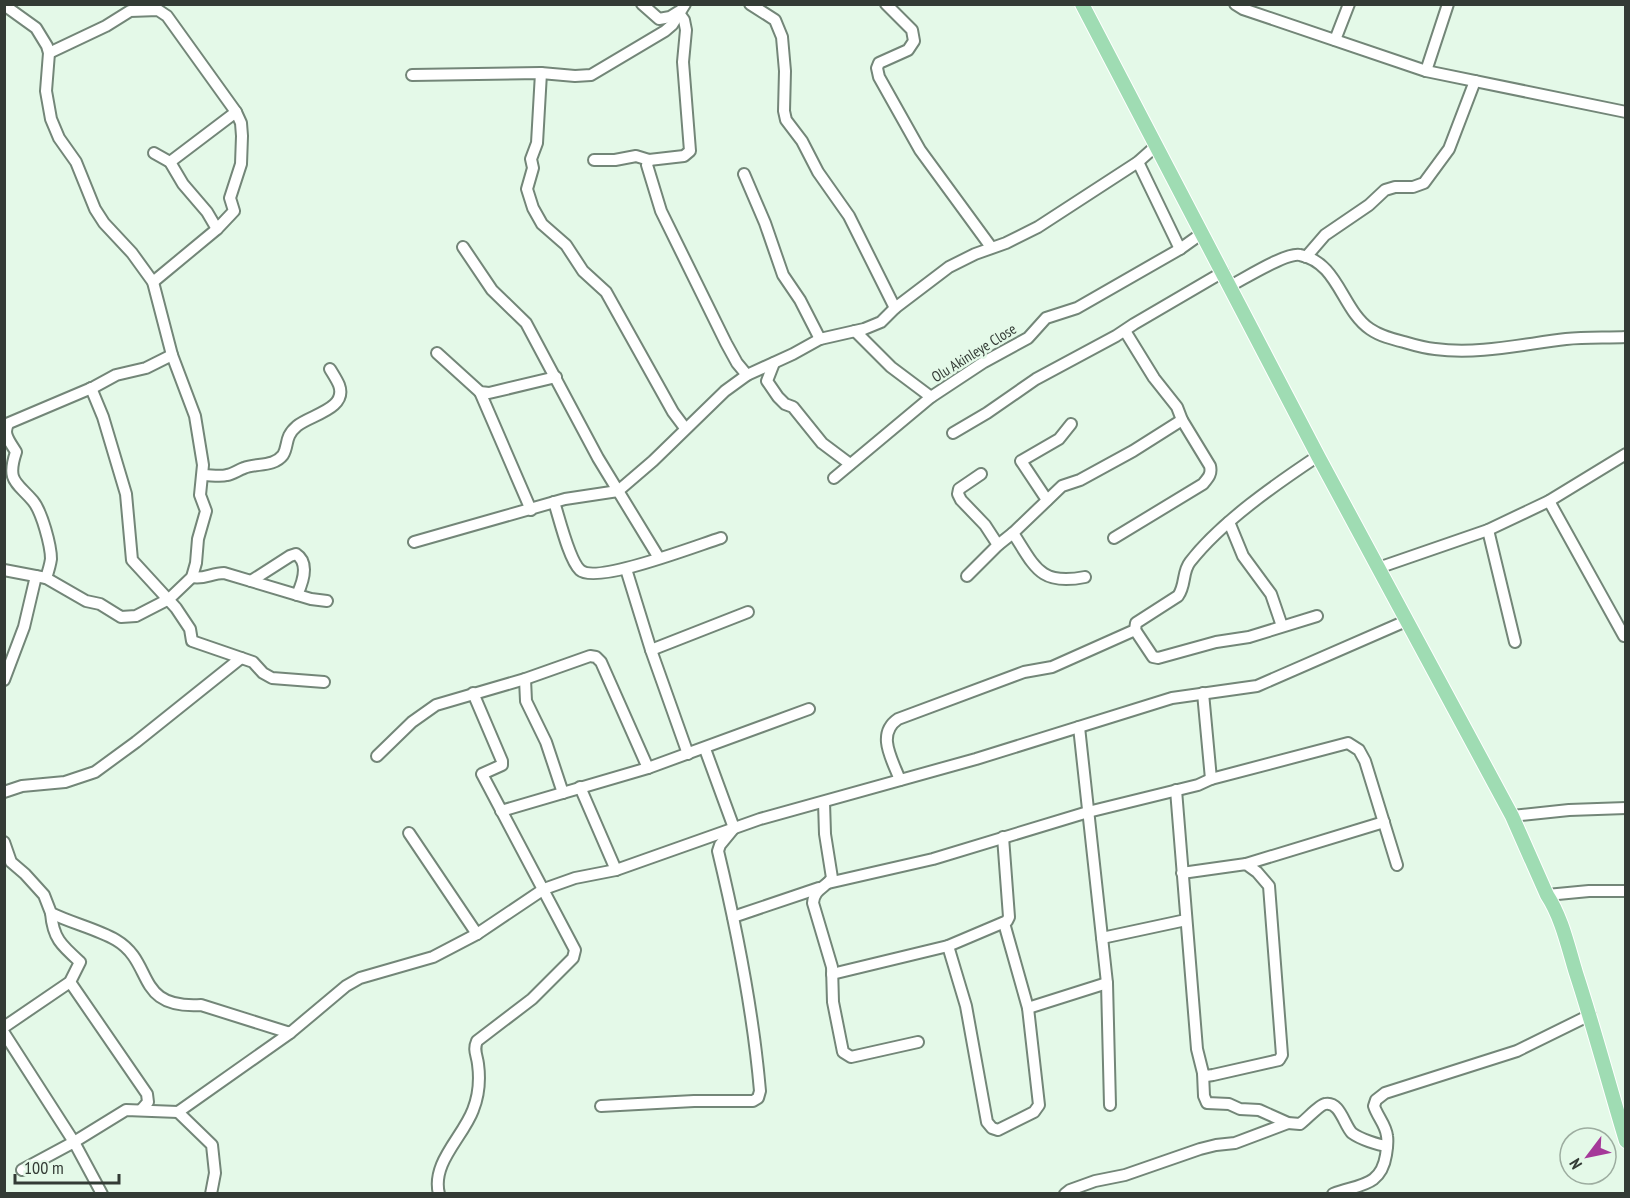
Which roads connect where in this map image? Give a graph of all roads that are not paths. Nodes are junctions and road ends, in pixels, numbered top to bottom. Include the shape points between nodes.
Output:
1 (642, 4) edge
2 (750, 4) edge
3 (886, 4) edge
4 (1082, 4) edge
5 (1236, 4) edge
6 (1349, 4) edge
7 (1448, 4) edge
8 (4, 5) edge
9 (131, 8) edge
10 (682, 8) edge
11 (1335, 40) junction
12 (49, 53) junction
13 (1426, 71) junction
14 (541, 73) junction
15 (412, 75) dead end
16 (1474, 81) junction
17 (236, 112) junction
18 (1626, 112) edge
19 (1156, 147) junction
20 (154, 153) dead end
21 (594, 160) dead end
22 (649, 160) junction
23 (171, 162) junction
24 (1138, 162) junction
25 (744, 174) dead end
26 (217, 229) junction
27 (1201, 234) junction
28 (463, 247) dead end
29 (991, 247) junction
30 (1180, 249) junction
31 (1306, 256) junction
32 (1223, 272) junction
33 (153, 282) junction
34 (1230, 286) junction
35 (895, 308) junction
36 (855, 331) junction
37 (1125, 331) junction
38 (1626, 337) edge
39 (820, 339) junction
40 (437, 353) dead end
41 (172, 355) junction
42 (774, 363) junction
43 (330, 369) dead end
44 (747, 375) junction
45 (556, 377) junction
46 (91, 388) junction
47 (480, 392) junction
48 (931, 397) junction
49 (1182, 420) junction
50 (1071, 424) dead end
51 (685, 428) junction
52 (953, 433) dead end
53 (1626, 454) edge
54 (1318, 456) junction
55 (850, 464) junction
56 (204, 474) junction
57 (981, 474) dead end
58 (834, 478) dead end
59 (618, 491) junction
60 (1047, 500) junction
61 (1549, 501) junction
62 (554, 502) junction
63 (531, 510) junction
64 (1229, 522) junction
65 (1488, 530) junction
66 (1013, 533) junction
67 (721, 538) dead end
68 (1114, 538) dead end
69 (414, 542) dead end
70 (998, 545) junction
71 (659, 558) junction
72 (1378, 568) junction
73 (626, 569) junction
74 (4, 570) edge
75 (967, 576) dead end
76 (40, 577) junction
77 (192, 577) junction
78 (1085, 578) dead end
79 (251, 581) junction
80 (297, 595) junction
81 (169, 599) junction
82 (327, 601) dead end
83 (748, 612) dead end
84 (1317, 616) dead end
85 (1406, 621) junction
86 (1282, 626) junction
87 (1135, 630) junction
88 (1624, 636) dead end
89 (1515, 642) dead end
90 (651, 650) junction
91 (242, 658) junction
92 (525, 679) junction
93 (4, 680) edge
94 (324, 682) dead end
95 (473, 693) junction
96 (1203, 693) junction
97 (808, 709) dead end
98 (1079, 727) junction
99 (705, 748) junction
100 (688, 754) junction
101 (377, 756) dead end
102 (648, 768) junction
103 (1211, 779) junction
104 (900, 780) junction
105 (580, 787) junction
106 (1176, 790) junction
107 (4, 792) edge
108 (563, 793) junction
109 (824, 802) junction
110 (1626, 808) edge
111 (501, 812) junction
112 (1088, 812) junction
113 (1512, 816) junction
114 (1384, 822) junction
115 (734, 828) junction
116 (409, 833) dead end
117 (1003, 837) junction
118 (4, 842) edge
119 (1267, 858) junction
120 (1246, 864) junction
121 (1397, 865) dead end
122 (616, 870) junction
123 (1182, 873) junction
124 (824, 885) junction
125 (1269, 886) junction
126 (544, 889) junction
127 (1626, 891) edge
128 (1547, 895) junction
129 (51, 913) junction
130 (734, 917) junction
131 (1186, 920) junction
132 (1004, 923) junction
133 (477, 934) junction
134 (1102, 938) junction
135 (948, 946) junction
136 (832, 974) junction
137 (70, 982) junction
138 (1107, 983) junction
139 (1028, 1008) junction
140 (1590, 1015) junction
141 (4, 1027) edge
142 (4, 1033) edge
143 (290, 1033) junction
144 (918, 1042) dead end
145 (1203, 1072) junction
146 (1110, 1105) dead end
147 (601, 1106) dead end
148 (141, 1110) junction
149 (178, 1112) junction
150 (1288, 1123) junction
151 (1626, 1141) edge
152 (74, 1142) junction
153 (1387, 1146) junction
154 (22, 1170) dead end
155 (102, 1194) edge
156 (211, 1194) edge
157 (439, 1194) edge
158 (1065, 1194) edge
159 (1333, 1194) edge

1 - 10 street via 659,19
2 - 35 street via 775,20 782,37 786,120 849,216
3 - 29 street via 912,30 914,41 908,50 879,63 879,77 920,150
4 - 19 main road
5 - 11 street
6 - 11 street
7 - 13 street
8 - 12 street via 36,28
9 - 12 street via 106,26
9 - 17 street via 158,10 166,16
10 - 14 street via 666,31 596,74
10 - 22 street via 690,150 684,156
11 - 13 street
12 - 33 street via 46,91 59,138 76,162 94,209
13 - 16 street
14 - 15 street
14 - 51 street via 537,143 527,189 532,208 542,224 566,245 583,270 606,292
16 - 18 street
16 - 31 street via 1449,149 1424,183 1385,190 1325,235
17 - 23 street
17 - 26 street via 241,123 242,146 241,164 230,198 234,211
19 - 24 street
19 - 27 main road
20 - 23 street
21 - 22 street via 636,156
22 - 44 street via 647,165 661,211 736,363
23 - 26 street
24 - 29 street via 1038,227
24 - 30 street
25 - 39 street via 783,275
26 - 33 street
27 - 30 street, Olu Akinleye Close
27 - 32 main road
28 - 45 street via 492,290 526,323
29 - 35 street via 949,267
30 - 48 street, Olu Akinleye Close via 1077,308 1046,318 1028,338 976,366
31 - 34 street via 1286,256
31 - 38 street via 1328,272 1360,321 1371,330 1417,345 1460,350
32 - 34 main road
32 - 37 street
33 - 41 street
34 - 54 main road
35 - 36 street via 881,322
36 - 39 street
36 - 48 street via 891,367
37 - 49 street
37 - 52 street via 1036,379
39 - 42 street
40 - 47 street
41 - 46 street
41 - 56 street via 195,416
42 - 44 street
42 - 55 street via 767,381 777,397 793,406 822,443
43 - 56 street via 340,393 335,404 293,429 283,454 270,464 253,465 227,475
44 - 51 street
45 - 47 street
45 - 59 street
46 - 76 street via 9,423 6,428 16,452 13,474 17,486 37,507 47,537 51,558
46 - 81 street via 126,494 132,560
47 - 63 street
48 - 55 street, Olu Akinleye Close
49 - 60 street via 1133,451 1062,486
49 - 68 street via 1210,466 1209,478
50 - 60 street via 1059,439 1021,461
51 - 59 street
53 - 61 street
54 - 64 street
54 - 72 main road
55 - 58 street, Olu Akinleye Close
56 - 77 street via 200,495 206,511
57 - 70 street via 958,494
59 - 62 street
59 - 71 street
60 - 66 street
61 - 65 street
61 - 88 street
62 - 63 street
62 - 73 street via 578,568 589,575
63 - 69 street
64 - 86 street via 1242,556 1271,594
64 - 87 street via 1189,563 1178,596 1136,623
65 - 72 street
65 - 89 street
66 - 70 street
66 - 78 street via 1035,567 1048,577 1067,581
67 - 71 street
70 - 75 street
71 - 73 street
72 - 85 main road
73 - 90 street
74 - 76 street
76 - 81 street via 121,617 136,616
76 - 93 street
77 - 79 street via 224,573
77 - 81 street
79 - 80 street
79 - 80 street via 296,554 305,568
80 - 82 street
81 - 91 street via 190,629 192,641
83 - 90 street
84 - 86 street
85 - 96 street via 1257,686
85 - 113 main road
86 - 87 street via 1158,658 1153,657
87 - 104 street via 1053,667 1024,672 898,719 890,725 887,744
90 - 100 street
91 - 94 street via 272,678
91 - 107 street via 95,772 65,782 22,786
92 - 95 street
92 - 102 street via 596,657
92 - 108 street via 526,701 546,742
95 - 101 street via 436,705
95 - 111 street via 502,761 502,765 482,774
96 - 98 street via 1172,698
96 - 103 street
97 - 99 street
98 - 104 street
98 - 112 street
99 - 100 street
99 - 115 street
100 - 102 street
102 - 105 street
103 - 106 street
103 - 114 street via 1348,743 1359,750 1365,761
104 - 109 street
105 - 108 street
105 - 122 street
106 - 112 street
106 - 123 street
108 - 111 street
109 - 115 street
109 - 124 street via 832,878
110 - 113 street
111 - 126 street
112 - 117 street
112 - 134 street
113 - 128 main road
114 - 119 street
114 - 121 street
115 - 122 street
115 - 130 street via 718,851
116 - 133 street
117 - 124 street via 933,859
117 - 132 street via 1010,917
118 - 129 street via 11,862 44,895
119 - 120 street
119 - 125 street
120 - 123 street
120 - 125 street
122 - 126 street
123 - 131 street
124 - 130 street
124 - 136 street via 813,897 814,909
125 - 145 street via 1282,1058 1213,1075
126 - 133 street
126 - 157 street via 575,950 573,958 532,999 477,1041 474,1048 478,1093 472,1112 437,1175
127 - 128 street
128 - 140 main road via 1564,933
129 - 137 street via 53,931 80,962
129 - 143 street via 116,940 128,950 155,994 169,1002 201,1005
130 - 147 street via 756,1044 758,1098
131 - 134 street
131 - 145 street via 1197,1049
132 - 135 street
132 - 139 street
133 - 143 street via 433,957 360,978
134 - 138 street
135 - 136 street
135 - 139 street via 966,1006 987,1122 998,1130 1034,1112 1039,1105
136 - 144 street via 833,1002 846,1056
137 - 141 street
137 - 148 street via 147,1094 148,1102
138 - 139 street
138 - 146 street
140 - 151 main road
140 - 153 street via 1517,1051 1385,1093 1374,1106 1387,1135
142 - 152 street
143 - 149 street
145 - 150 street via 1207,1103 1258,1110
148 - 149 street
148 - 152 street via 126,1110
149 - 156 street via 212,1145 215,1173
150 - 153 street via 1300,1124 1319,1106 1331,1105 1353,1134
150 - 158 street via 1235,1143 1200,1149 1125,1175 1095,1181
152 - 154 street
152 - 155 street
153 - 159 street via 1378,1177

